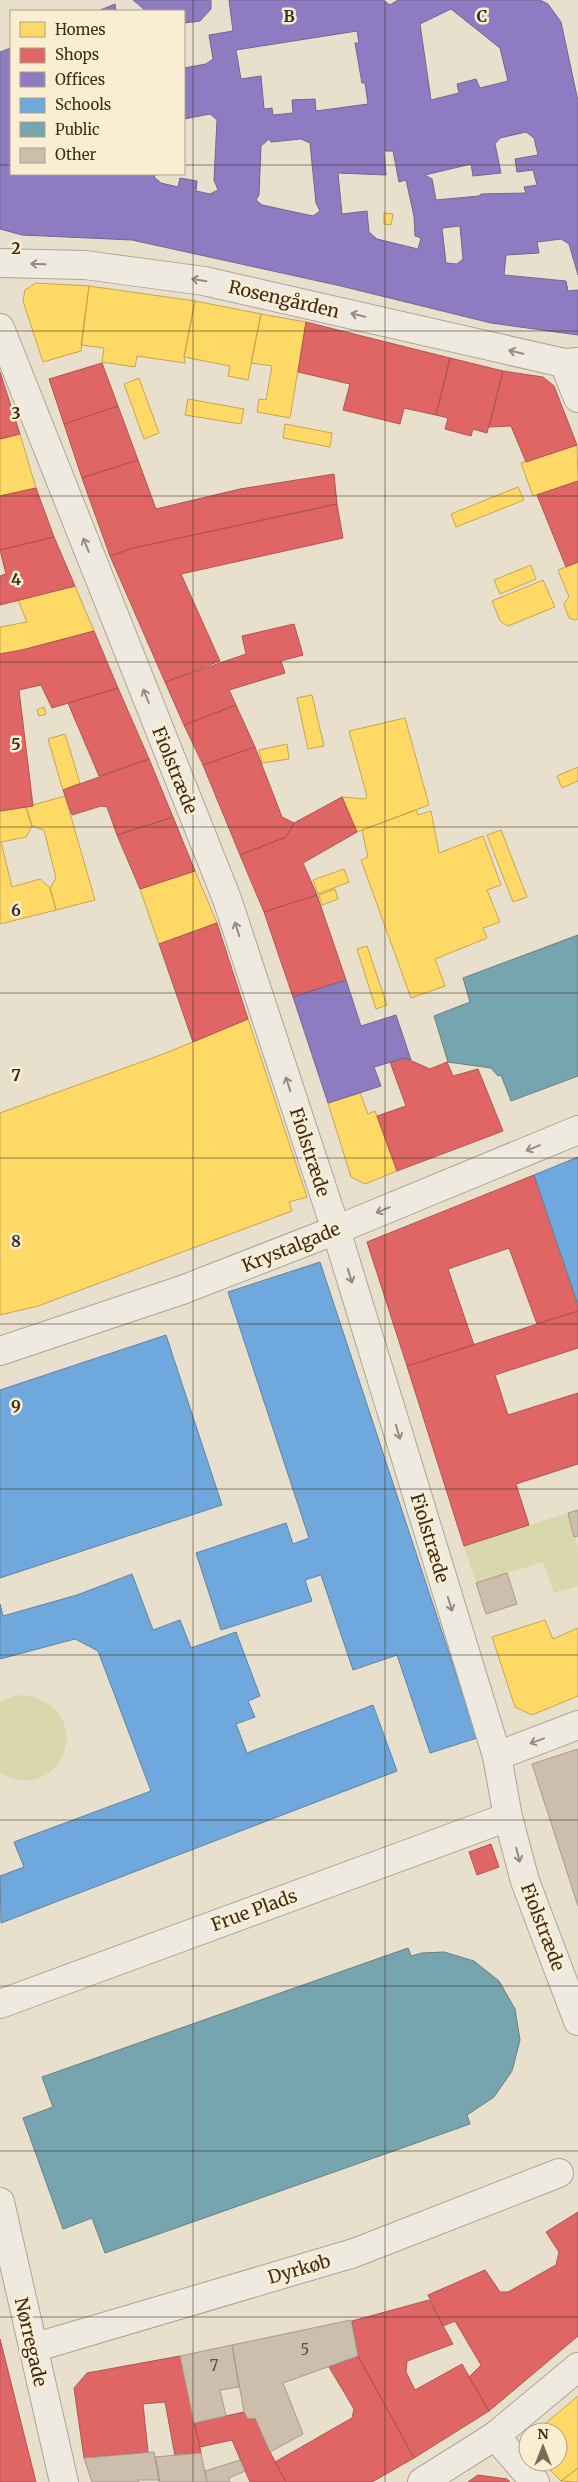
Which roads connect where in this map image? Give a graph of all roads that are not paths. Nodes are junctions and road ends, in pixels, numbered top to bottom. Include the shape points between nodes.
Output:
1 (0, 263) edge
2 (0, 328) edge
3 (571, 362) edge
4 (578, 398) edge
5 (578, 1130) edge
6 (336, 1230) junction
7 (0, 1351) edge
8 (578, 1725) edge
9 (497, 1756) junction
10 (508, 1817) junction
11 (0, 2004) edge
12 (578, 2021) edge
13 (558, 2173) dead end
14 (0, 2202) edge
15 (33, 2348) junction
16 (578, 2367) edge
17 (495, 2436) junction
18 (64, 2482) edge
19 (422, 2482) edge
20 (535, 2482) edge

3 -> 1 street, Rosengården via 204,281 85,265
6 -> 2 street, Fiolstræde via 227,899
3 - 4 street
5 -> 6 street, Krystalgade
6 - 7 street, Krystalgade via 182,1290
6 -> 9 street, Fiolstræde
8 -> 9 street
9 - 10 street, Fiolstræde
10 - 11 street, Frue Plads
10 -> 12 street, Fiolstræde via 524,1881
13 - 15 street, Dyrkøb via 354,2253
14 - 15 street, Nørregade
15 - 18 street, Nørregade
16 - 17 street
17 - 19 street
17 - 20 street

